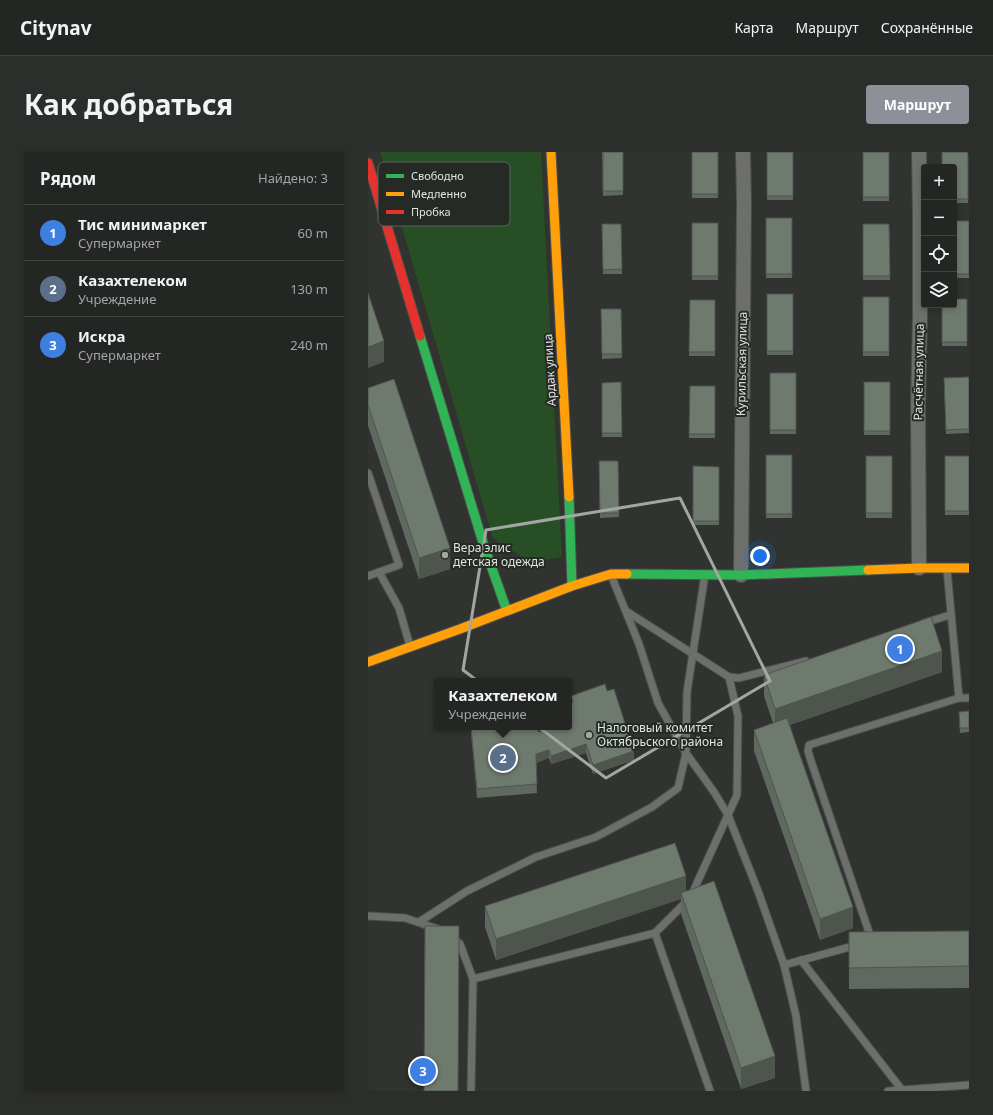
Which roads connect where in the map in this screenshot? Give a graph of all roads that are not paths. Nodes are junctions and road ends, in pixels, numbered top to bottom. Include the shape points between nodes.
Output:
1 (551, 152) edge
2 (743, 152) edge
3 (919, 152) edge
4 (368, 163) edge
5 (378, 196) edge
6 (387, 226) edge
7 (368, 473) edge
8 (919, 568) junction
9 (946, 568) junction
10 (969, 568) edge
11 (379, 572) junction
12 (611, 574) junction
13 (705, 574) junction
14 (741, 575) junction
15 (368, 576) edge
16 (572, 586) junction
17 (507, 611) junction
18 (626, 611) junction
19 (950, 614) junction
20 (914, 627) edge
21 (410, 646) junction
22 (693, 654) junction
23 (811, 660) edge
24 (368, 662) edge
25 (729, 677) junction
26 (959, 698) junction
27 (969, 698) edge
28 (686, 753) junction
29 (728, 815) junction
30 (368, 916) edge
31 (419, 922) junction
32 (655, 933) junction
33 (802, 960) junction
34 (784, 965) junction
35 (473, 979) junction
36 (969, 1085) edge
37 (903, 1090) edge
38 (471, 1091) edge
39 (710, 1091) edge
40 (806, 1091) edge
41 (888, 1091) edge

1 - 16 street, Ардак улица
2 - 14 street, Курильская улица
3 - 8 street, Расчётная улица
4 - 5 street
6 - 17 street via 482,539
7 - 11 lane via 399,565
8 - 9 street
8 - 14 street
9 - 10 street
9 - 19 lane
11 - 15 lane
11 - 21 lane via 399,608
12 - 13 street
12 - 16 street
12 - 18 lane
13 - 14 street
13 - 22 lane
16 - 17 street
17 - 21 street
18 - 22 lane
18 - 28 lane via 658,703
19 - 20 lane
19 - 26 lane
21 - 24 street
22 - 25 lane
22 - 28 lane via 687,692
23 - 25 lane via 739,678
25 - 29 lane via 738,716 737,795
26 - 27 lane
26 - 33 lane via 809,745 811,761 876,941
28 - 29 lane
28 - 31 lane via 678,788 652,807 596,837 536,857 467,891
29 - 32 lane via 691,897
29 - 34 lane
30 - 31 lane via 405,918
31 - 35 lane via 444,930 460,944
32 - 35 lane
32 - 39 lane
33 - 34 lane
33 - 37 lane
34 - 40 lane via 796,1016
35 - 38 lane
36 - 37 lane
37 - 41 lane

